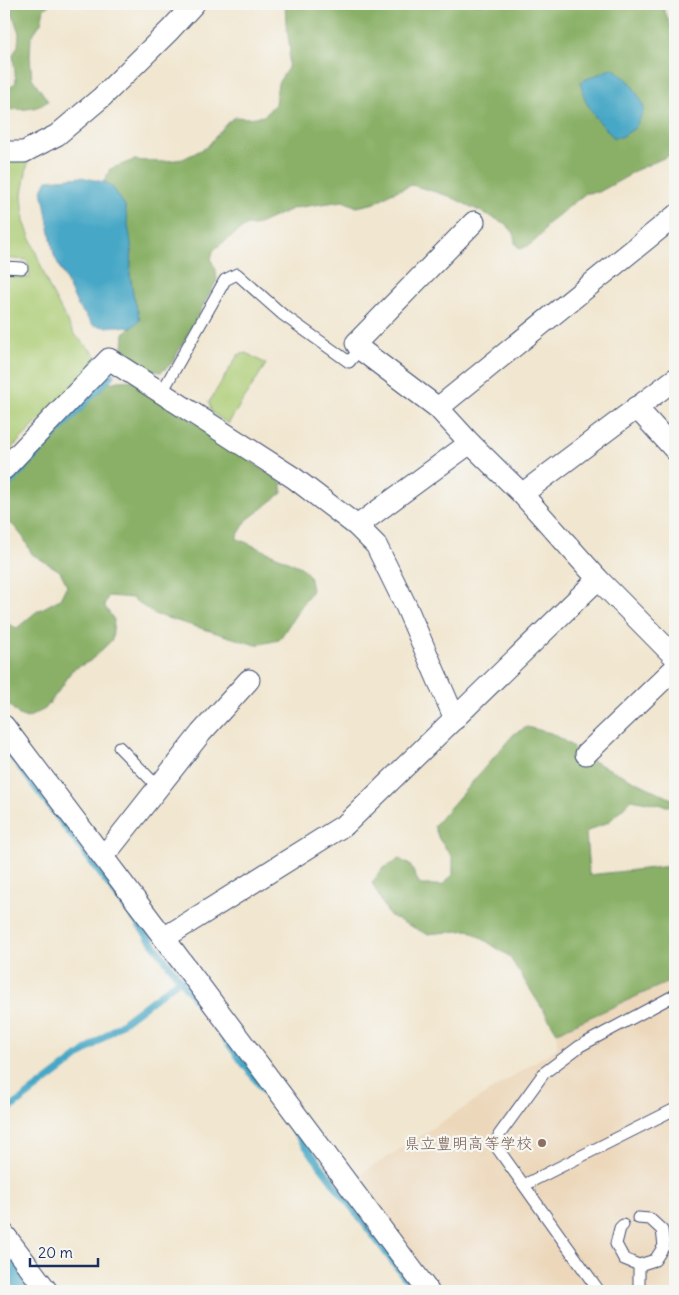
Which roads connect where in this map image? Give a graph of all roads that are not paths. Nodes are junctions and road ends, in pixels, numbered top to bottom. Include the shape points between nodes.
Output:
1 (194, 4) edge
2 (4, 152) edge
3 (675, 216) edge
4 (474, 222) dead end
5 (4, 267) edge
6 (22, 268) dead end
7 (360, 350) junction
8 (675, 378) edge
9 (162, 392) junction
10 (636, 407) junction
11 (438, 408) junction
12 (470, 443) junction
13 (675, 450) edge
14 (4, 469) edge
15 (522, 494) junction
16 (357, 526) junction
17 (598, 579) junction
18 (675, 657) edge
19 (675, 668) edge
20 (249, 680) dead end
21 (455, 719) junction
22 (4, 726) edge
23 (119, 746) dead end
24 (586, 754) dead end
25 (158, 787) junction
26 (102, 855) junction
27 (164, 938) junction
28 (675, 995) edge
29 (675, 1109) edge
30 (524, 1185) junction
31 (638, 1218) dead end
32 (623, 1225) dead end
33 (4, 1234) edge
34 (639, 1265) junction
35 (47, 1291) edge
36 (428, 1291) edge
37 (598, 1291) edge
38 (639, 1291) edge

1 - 2 street via 102,97 57,135 24,152
3 - 11 street
4 - 7 street via 356,343
5 - 6 lane
7 - 9 lane via 348,362 282,314 237,274 225,280
7 - 11 street
8 - 10 street
9 - 14 street via 109,359
9 - 16 street via 294,478
10 - 13 street
10 - 15 street
11 - 12 street
12 - 15 street
12 - 16 street
15 - 17 street
16 - 21 street via 376,545
17 - 18 street
17 - 21 street
19 - 24 street
20 - 25 street
21 - 27 street via 346,824
22 - 26 street
23 - 25 lane
25 - 26 street
26 - 27 street
27 - 36 street
28 - 30 lane via 580,1046 544,1073 499,1135 498,1148
29 - 30 lane
30 - 37 lane
31 - 34 lane via 650,1219 662,1230 664,1246 655,1260
32 - 34 lane via 616,1244 624,1259
33 - 35 street
34 - 38 lane

